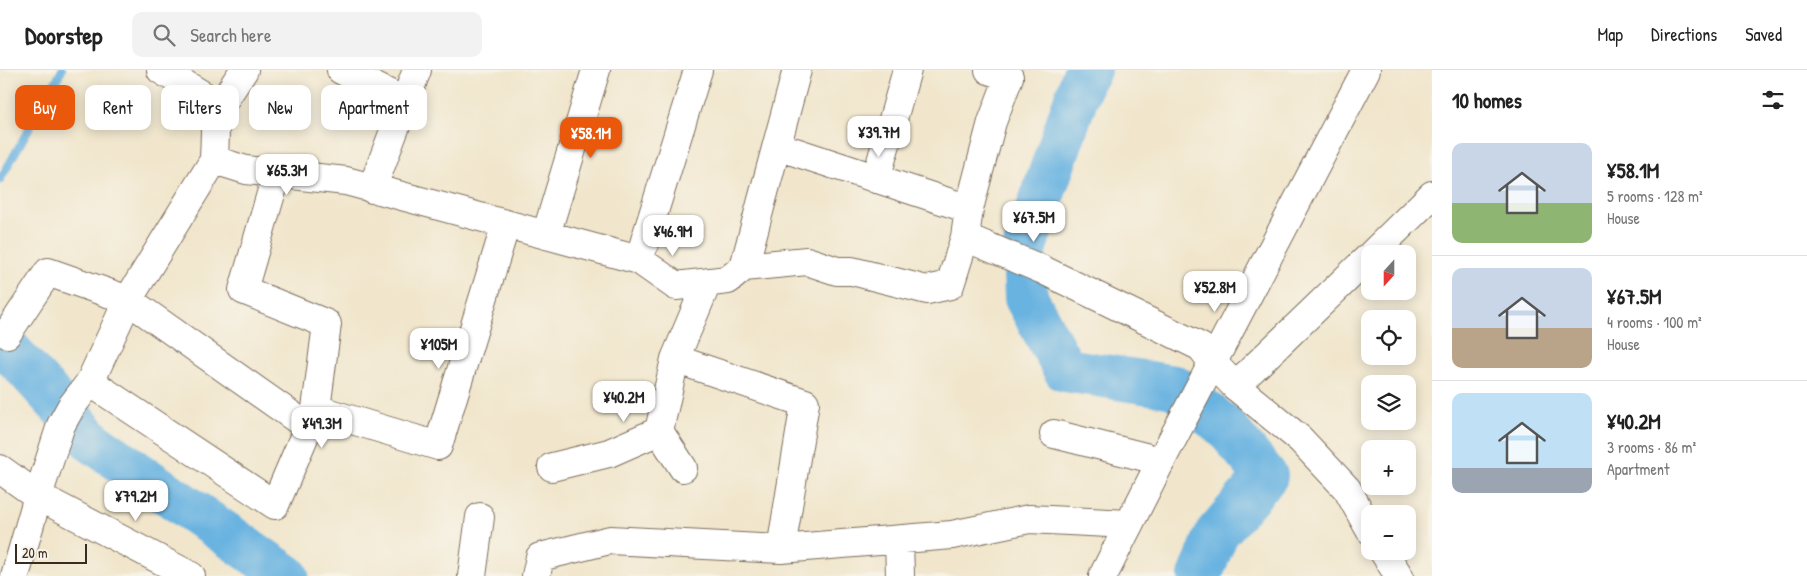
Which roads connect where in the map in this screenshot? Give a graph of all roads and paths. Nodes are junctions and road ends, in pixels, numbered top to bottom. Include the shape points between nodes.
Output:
1 (162, 70) edge
2 (244, 70) edge
3 (341, 70) edge
4 (417, 70) edge
5 (596, 70) edge
6 (698, 70) edge
7 (797, 70) edge
8 (908, 70) edge
9 (1366, 70) edge
10 (1003, 72) edge
11 (187, 85) edge
12 (234, 85) edge
13 (371, 85) edge
14 (412, 85) edge
15 (215, 130) edge
16 (395, 130) edge
17 (776, 146) junction
18 (214, 160) junction
19 (278, 173) junction
20 (876, 179) junction
21 (372, 189) junction
22 (1432, 195) edge
23 (969, 210) junction
24 (506, 224) junction
25 (546, 235) junction
26 (965, 237) junction
27 (1381, 245) edge
28 (639, 260) junction
29 (1361, 265) edge
30 (744, 268) junction
31 (707, 283) junction
32 (128, 300) junction
33 (7, 334) dead end
34 (675, 359) junction
35 (1213, 363) junction
36 (90, 382) junction
37 (1235, 386) junction
38 (312, 418) junction
39 (659, 430) junction
40 (1054, 434) dead end
41 (1161, 461) junction
42 (552, 467) dead end
43 (683, 468) dead end
44 (0, 469) edge
45 (38, 496) junction
46 (1361, 514) edge
47 (480, 517) dead end
48 (1129, 524) junction
49 (899, 540) junction
50 (781, 549) junction
51 (1389, 560) edge
52 (15, 576) edge
53 (191, 576) edge
54 (472, 576) edge
55 (536, 576) edge
56 (900, 576) edge
57 (1103, 576) edge
58 (1400, 576) edge

1 - 11 street
2 - 12 street
3 - 13 street
4 - 14 street
5 - 25 street
6 - 28 street
7 - 17 street
8 - 20 street
9 - 35 street
10 - 23 street
15 - 18 street
16 - 21 street
17 - 20 street
17 - 30 street
18 - 19 street via 246,170
18 - 32 street
19 - 21 street via 346,181
19 - 38 street via 243,290 327,324
20 - 23 street
21 - 24 street
22 - 27 street
23 - 26 street
24 - 25 street
24 - 38 street via 438,446
25 - 28 street
26 - 30 street via 950,285 927,290 852,271 837,271 807,261
26 - 35 street via 1041,269 1201,347
28 - 31 street via 676,286
29 - 37 street
30 - 31 street via 728,280
31 - 34 street
32 - 33 street via 48,272
32 - 36 street
32 - 38 street
34 - 39 street
34 - 50 street via 805,403
35 - 37 street
35 - 41 street
36 - 38 street via 275,505
36 - 45 street via 66,416
37 - 46 street via 1300,439 1347,489
39 - 42 street via 609,453
39 - 43 street
40 - 41 street
41 - 48 street
44 - 45 street
45 - 52 street
45 - 53 street
47 - 54 street
48 - 49 street via 1029,519 952,535
48 - 57 street
49 - 50 street
49 - 56 street
50 - 55 street via 610,540 540,557
51 - 58 street

